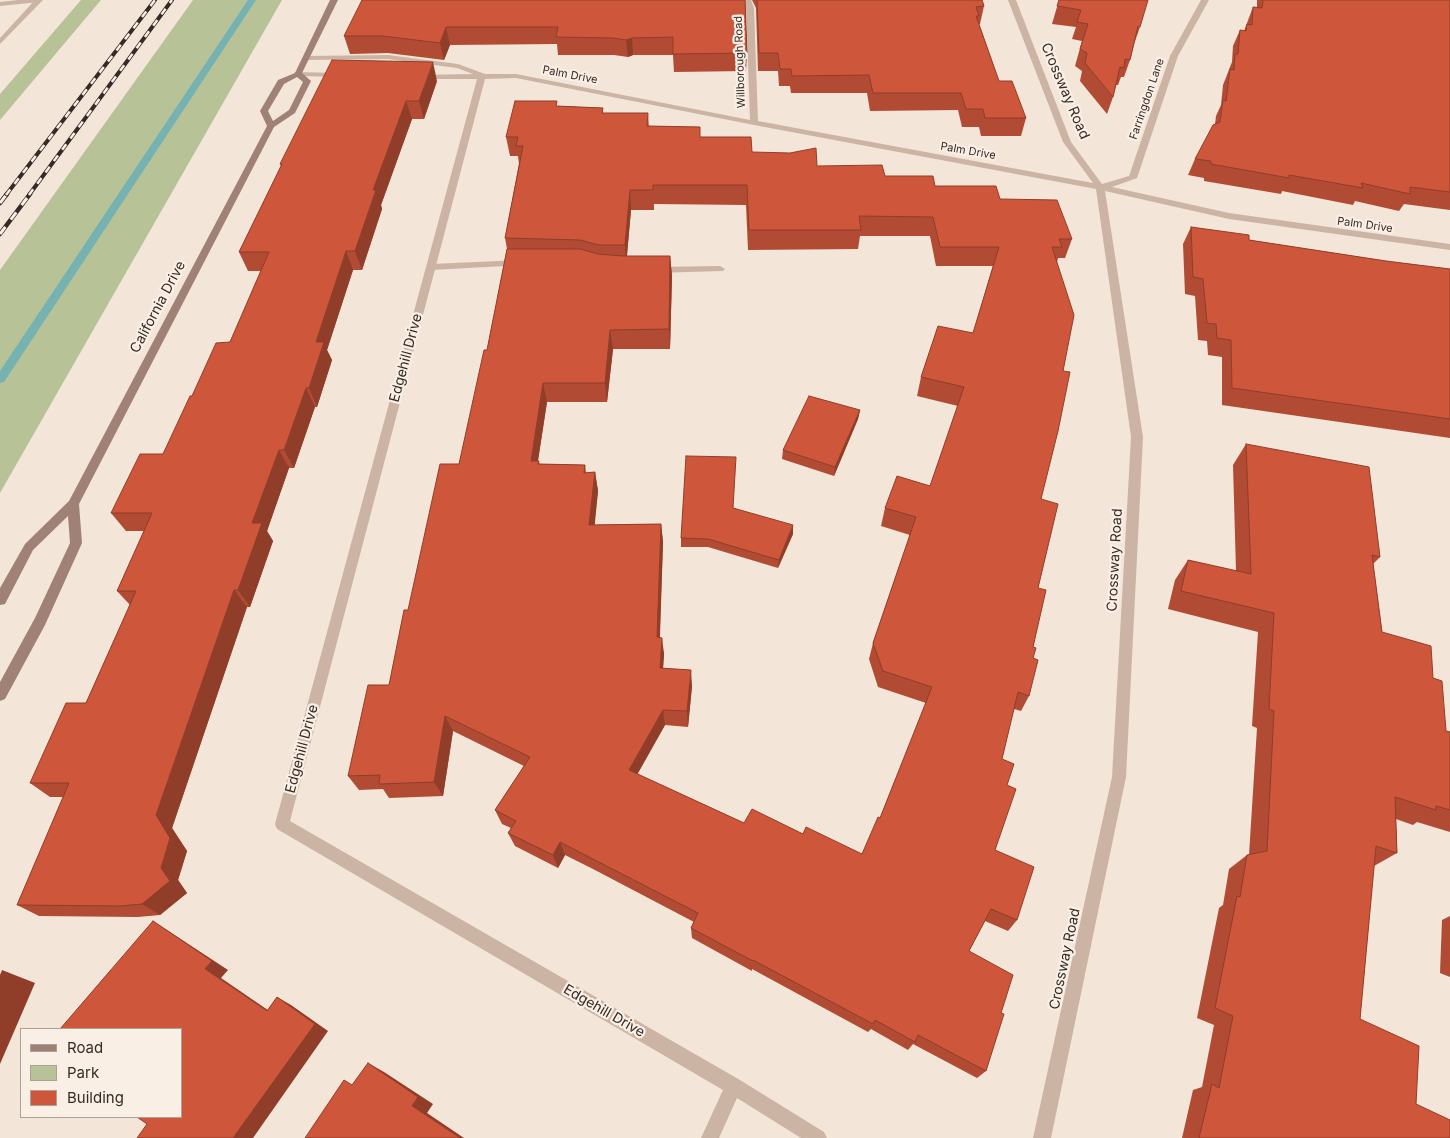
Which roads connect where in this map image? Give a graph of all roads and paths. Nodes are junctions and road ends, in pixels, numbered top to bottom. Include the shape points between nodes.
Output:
1 (39, 0) edge
2 (334, 0) edge
3 (747, 0) edge
4 (1012, 0) edge
5 (1205, 0) edge
6 (0, 4) edge
7 (0, 42) edge
8 (306, 58) junction
9 (298, 74) junction
10 (482, 75) junction
11 (350, 76) edge
12 (410, 76) edge
13 (754, 124) junction
14 (271, 126) junction
15 (1100, 187) junction
16 (1450, 247) edge
17 (535, 263) edge
18 (431, 266) junction
19 (720, 269) dead end
20 (646, 270) edge
21 (73, 504) junction
22 (0, 600) edge
23 (0, 695) edge
24 (734, 1086) junction
25 (710, 1138) edge
26 (818, 1138) edge
27 (1042, 1138) edge

1 - 6 street
1 - 7 street
2 - 8 main road
3 - 13 street, Willborough Road via 750,8
4 - 15 street, Crossway Road via 1068,142
5 - 15 street, Farringdon Lane via 1174,56 1132,178
8 - 9 main road
8 - 10 street, Palm Drive via 388,57 458,66
9 - 11 street
9 - 14 main road via 280,82 264,111
9 - 14 main road, California Drive via 307,81 292,111
10 - 12 street, Palm Drive
10 - 13 street, Palm Drive via 516,76
10 - 18 street, Edgehill Drive
13 - 15 street, Palm Drive
14 - 21 main road, California Drive
15 - 16 street, Palm Drive via 1229,216
15 - 27 street, Crossway Road via 1137,437 1118,777
17 - 18 street
18 - 24 street, Edgehill Drive via 282,824
19 - 20 street
21 - 22 main road, California Drive via 29,547
21 - 23 main road via 76,543 40,621
24 - 25 street
24 - 26 street, Edgehill Drive

